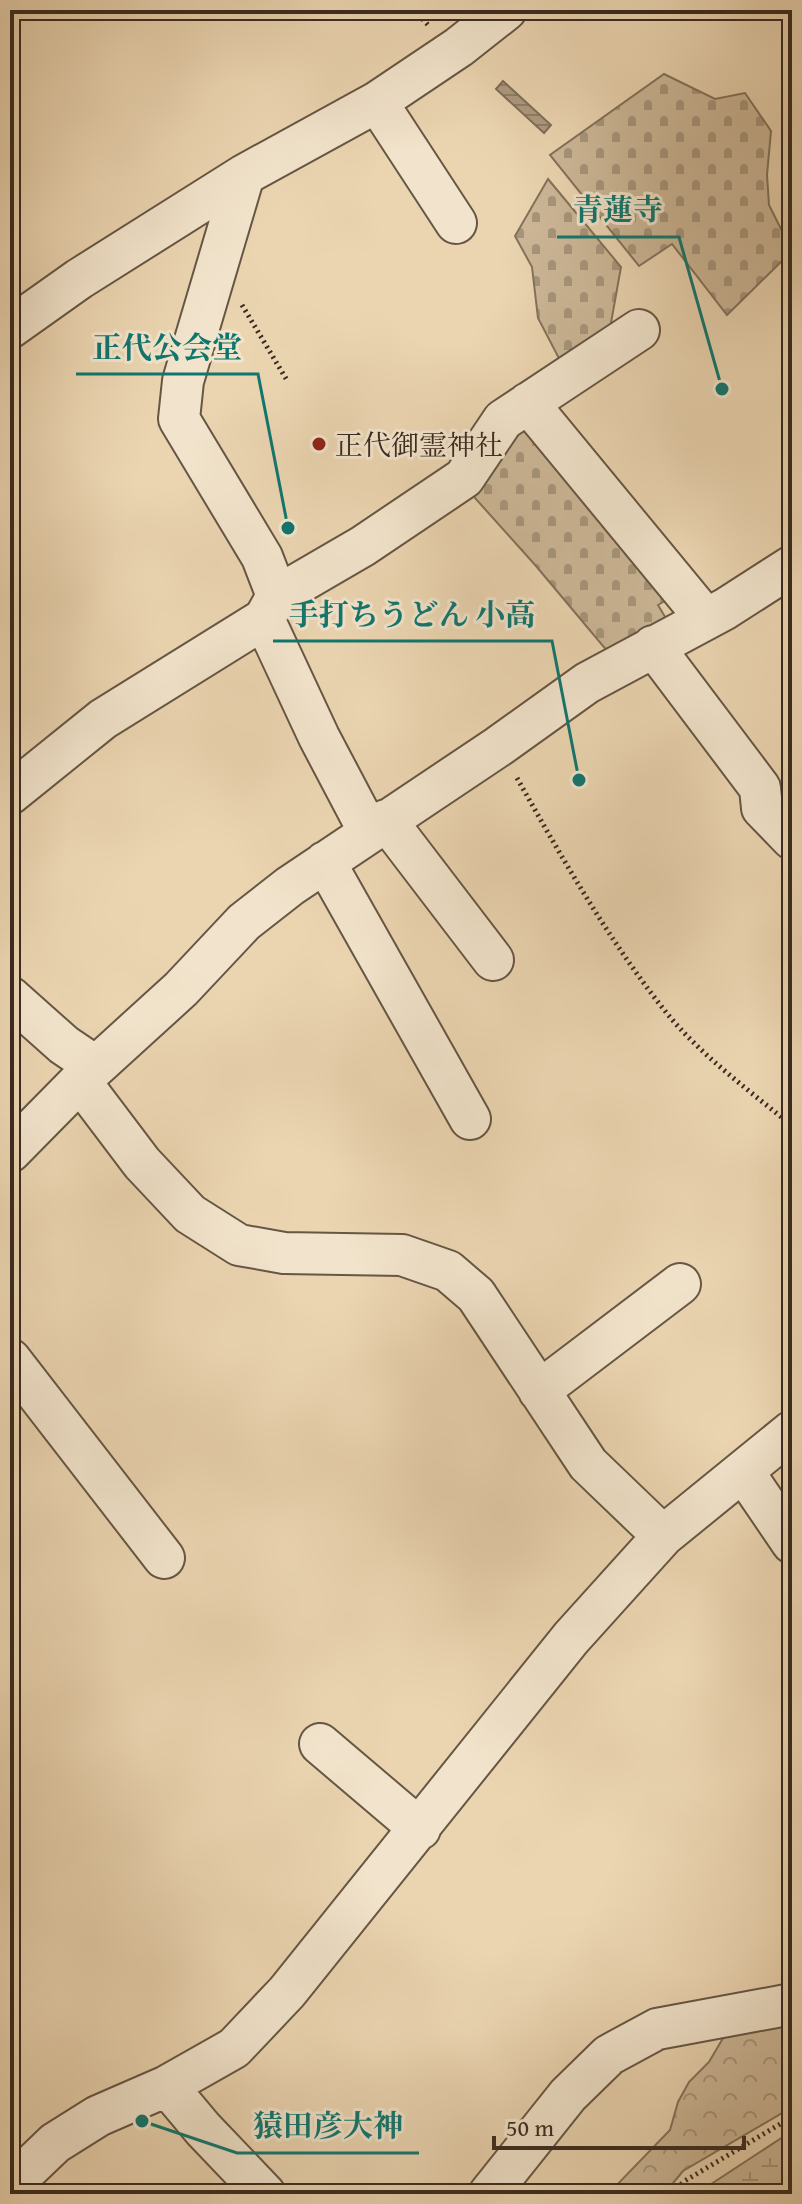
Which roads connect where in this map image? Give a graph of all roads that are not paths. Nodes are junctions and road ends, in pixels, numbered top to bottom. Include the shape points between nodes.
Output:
1 (506, 10) edge
2 (377, 102) junction
3 (244, 175) junction
4 (456, 223) dead end
5 (10, 328) edge
6 (639, 330) dead end
7 (528, 403) junction
8 (792, 566) edge
9 (270, 608) junction
10 (706, 619) junction
11 (653, 646) junction
12 (10, 794) edge
13 (378, 826) junction
14 (792, 839) edge
15 (325, 862) junction
16 (493, 960) dead end
17 (10, 997) edge
18 (87, 1074) junction
19 (470, 1119) dead end
20 (10, 1152) edge
21 (680, 1284) dead end
22 (10, 1359) edge
23 (539, 1391) junction
24 (792, 1431) edge
25 (743, 1471) junction
26 (663, 1536) junction
27 (792, 1543) edge
28 (164, 1558) dead end
29 (320, 1744) dead end
30 (420, 1829) junction
31 (792, 2004) edge
32 (167, 2086) junction
33 (10, 2186) edge
34 (265, 2194) edge
35 (489, 2194) edge

1 - 2 street
2 - 3 street
2 - 4 street
3 - 5 street
3 - 9 street via 183,381 179,419 262,557
6 - 7 street
7 - 9 street via 503,420 464,478
7 - 10 street
8 - 10 street
9 - 12 street via 103,719
9 - 13 street via 319,737
10 - 11 street
11 - 13 street via 587,683
11 - 14 street via 760,788 762,808
13 - 15 street
13 - 16 street
15 - 18 street via 244,922 181,989
15 - 19 street
17 - 18 street via 64,1045
18 - 20 street
18 - 23 street via 142,1163 190,1214 239,1245 284,1253 402,1255 448,1271 476,1295
21 - 23 street
22 - 28 street
23 - 26 street via 588,1464
24 - 25 street
25 - 26 street
25 - 27 street
26 - 30 street via 571,1638
29 - 30 street
30 - 32 street via 287,1992 234,2048
31 - 35 street via 657,2029 609,2055 568,2095
32 - 33 street via 98,2116 55,2143
32 - 34 street

